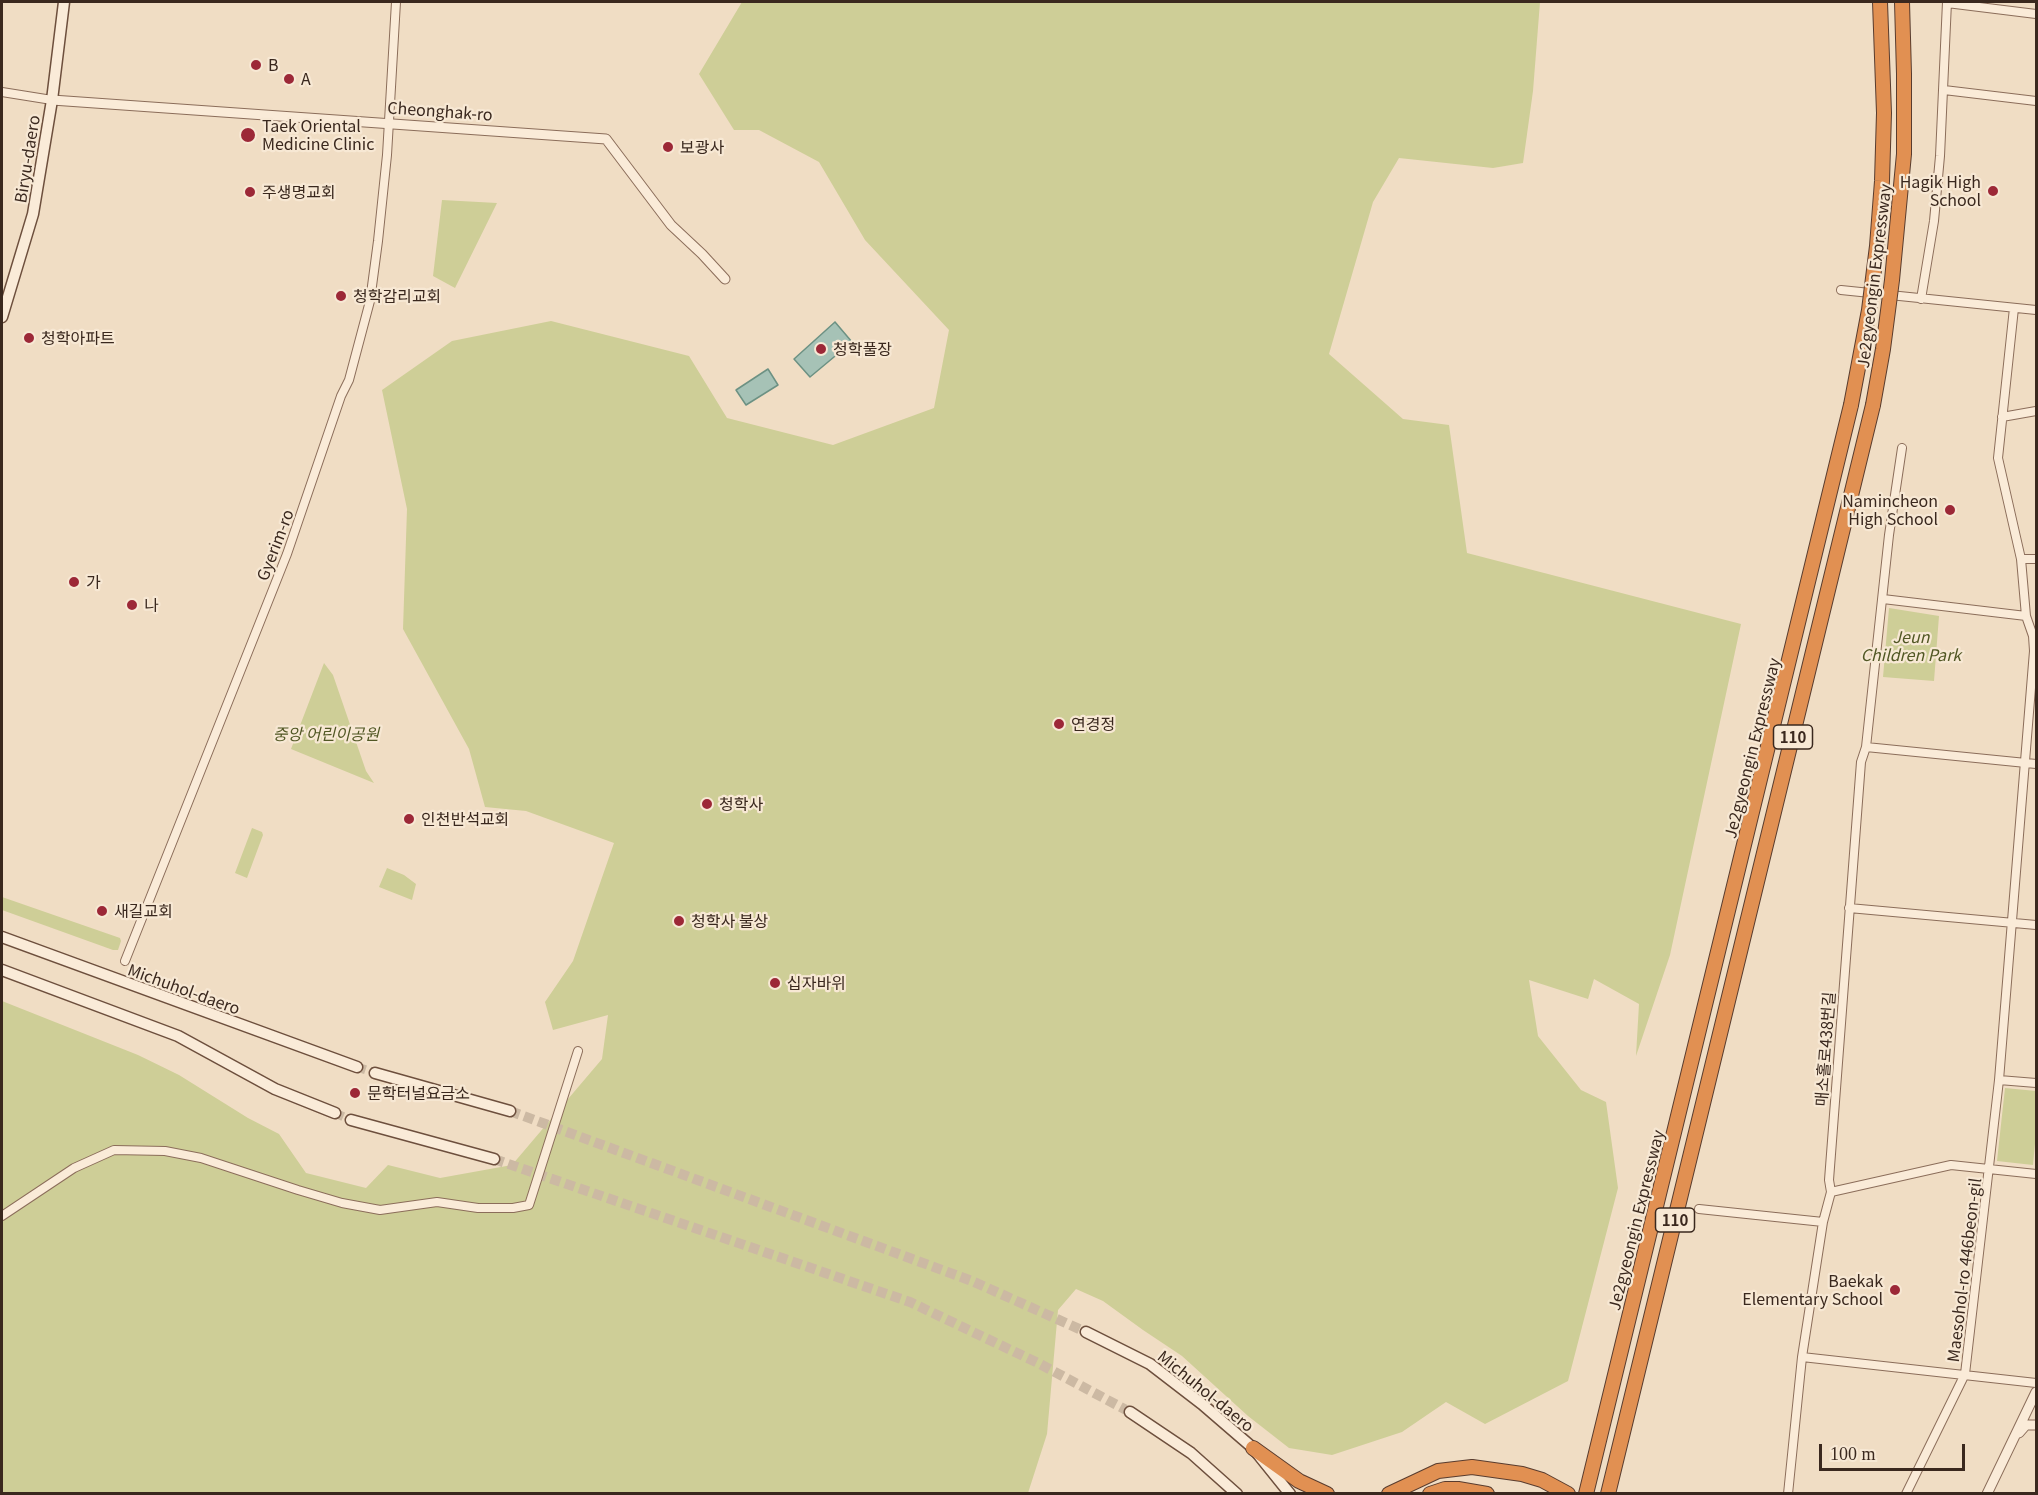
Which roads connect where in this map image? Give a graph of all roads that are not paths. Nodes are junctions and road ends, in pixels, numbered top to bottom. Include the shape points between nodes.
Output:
1 (64, 2) edge
2 (396, 2) edge
3 (1880, 2) edge
4 (1902, 2) edge
5 (1947, 2) edge
6 (2037, 14) edge
7 (1944, 90) junction
8 (2, 92) edge
9 (52, 100) junction
10 (2037, 101) edge
11 (388, 122) junction
12 (725, 279) dead end
13 (1841, 290) dead end
14 (1921, 299) junction
15 (2014, 308) junction
16 (2037, 310) edge
17 (2, 317) edge
18 (2037, 411) edge
19 (2002, 417) junction
20 (1902, 448) dead end
21 (2020, 559) junction
22 (2037, 559) edge
23 (1883, 599) junction
24 (2026, 616) junction
25 (1866, 747) junction
26 (2025, 763) junction
27 (2037, 764) edge
28 (1849, 908) junction
29 (2012, 922) junction
30 (2037, 925) edge
31 (2, 938) edge
32 (125, 962) dead end
33 (2, 969) edge
34 (578, 1051) dead end
35 (357, 1067) tunnel mouth
36 (375, 1073) tunnel mouth
37 (1999, 1080) junction
38 (2037, 1083) edge
39 (510, 1111) tunnel mouth
40 (335, 1113) tunnel mouth
41 (351, 1120) tunnel mouth
42 (494, 1159) tunnel mouth
43 (1989, 1169) junction
44 (2037, 1174) edge
45 (1831, 1192) junction
46 (1698, 1209) dead end
47 (2, 1216) edge
48 (1823, 1222) junction
49 (1086, 1332) tunnel mouth
50 (1802, 1357) junction
51 (1965, 1374) junction
52 (2037, 1383) edge
53 (2037, 1392) edge
54 (1130, 1412) tunnel mouth
55 (2037, 1425) edge
56 (2013, 1439) junction
57 (1253, 1448) junction
58 (1567, 1493) edge
59 (1237, 1494) edge
60 (1290, 1494) edge
61 (1327, 1494) edge
62 (1389, 1494) edge
63 (1430, 1494) edge
64 (1487, 1494) edge
65 (1586, 1494) edge
66 (1608, 1494) edge
67 (1788, 1494) edge
68 (1906, 1494) edge
69 (1987, 1494) edge

1 - 9 main road, Biryu-daero
2 - 11 street, Gyerim-ro
3 - 65 highway, Je2gyeongin Expressway / 110, bridge via 1882,181 1871,299 1851,405
4 - 66 highway, Je2gyeongin Expressway / 110, bridge via 1903,164 1892,280 1873,405
5 - 6 street
5 - 7 street
7 - 10 street
7 - 14 street via 1934,221
8 - 9 street
9 - 11 street, Cheonghak-ro
9 - 17 main road, Biryu-daero via 33,214
11 - 12 street, Cheonghak-ro via 606,138 670,225
11 - 32 street, Gyerim-ro via 370,301 349,380 287,554
13 - 14 street
14 - 15 street
15 - 16 street
15 - 19 street
18 - 19 street
19 - 21 street via 1998,458
20 - 23 street, 매소홀로438번길
21 - 22 street
21 - 24 street
23 - 24 street
23 - 25 street, 매소홀로438번길
24 - 26 street via 2034,651
25 - 26 street
25 - 28 street, 매소홀로438번길 via 1861,762
26 - 27 street
26 - 29 street
28 - 29 street
28 - 45 street, 매소홀로438번길
29 - 30 street
29 - 37 street
31 - 35 main road, Michuhol-daero
33 - 40 main road via 178,1036 275,1089
34 - 47 street via 529,1205 478,1208 437,1202 380,1210 342,1203 201,1158 165,1151 114,1150 74,1167
36 - 39 main road
37 - 38 street
37 - 43 street
41 - 42 main road
43 - 44 street, Maesohol-ro 446beon-gil
43 - 45 street, Maesohol-ro 446beon-gil via 1943,1166
43 - 51 street, Maesohol-ro 446beon-gil
45 - 48 street
46 - 48 street
48 - 50 street
49 - 57 main road, Michuhol-daero via 1150,1364
50 - 51 street
50 - 67 street
51 - 52 street
51 - 68 street, Maesohol-ro 446beon-gil
53 - 56 street
54 - 59 main road via 1191,1453
55 - 56 street via 2026,1425
56 - 69 street
57 - 60 main road, Michuhol-daero
57 - 61 highway via 1292,1476
58 - 62 highway via 1522,1474 1472,1467 1438,1471
63 - 64 highway via 1458,1489

